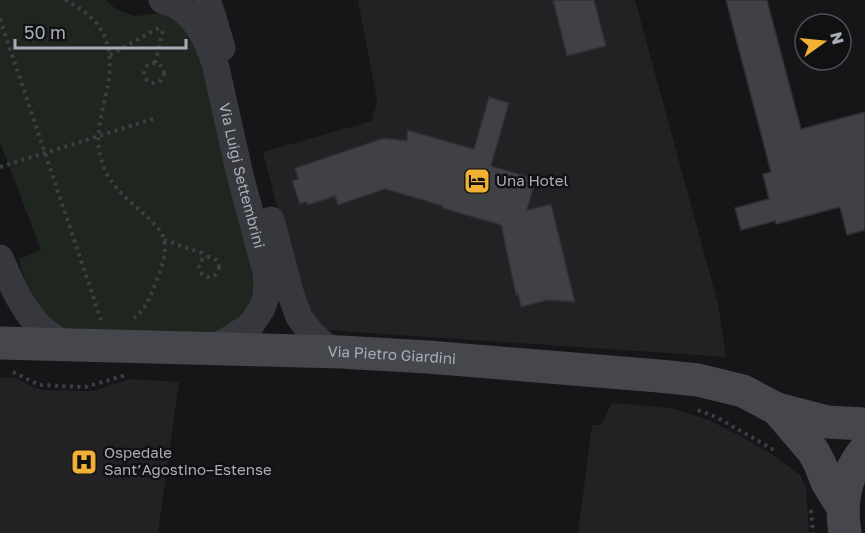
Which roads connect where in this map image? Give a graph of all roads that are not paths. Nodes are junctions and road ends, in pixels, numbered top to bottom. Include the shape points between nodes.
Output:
1 (179, 9) edge
2 (0, 258) edge
3 (74, 346) junction
4 (212, 349) junction
5 (342, 352) junction
6 (5, 357) edge
7 (777, 409) junction
8 (865, 424) edge
9 (865, 450) edge
10 (833, 515) edge

1 - 4 street, Via Luigi Settembrini via 194,20 215,63 266,272 266,297 251,325
1 - 5 street, Via Luigi Settembrini via 215,24 299,318 324,345
2 - 3 street via 36,322 54,338
3 - 4 main road, Via Pietro Giardini
3 - 6 main road, Via Pietro Giardini
4 - 5 main road, Via Pietro Giardini
5 - 7 main road, Via Pietro Giardini via 698,380 743,391
7 - 8 main road, Via Pietro Giardini via 827,422
7 - 10 main road, Via Pietro Giardini via 820,464
9 - 10 main road via 853,467

